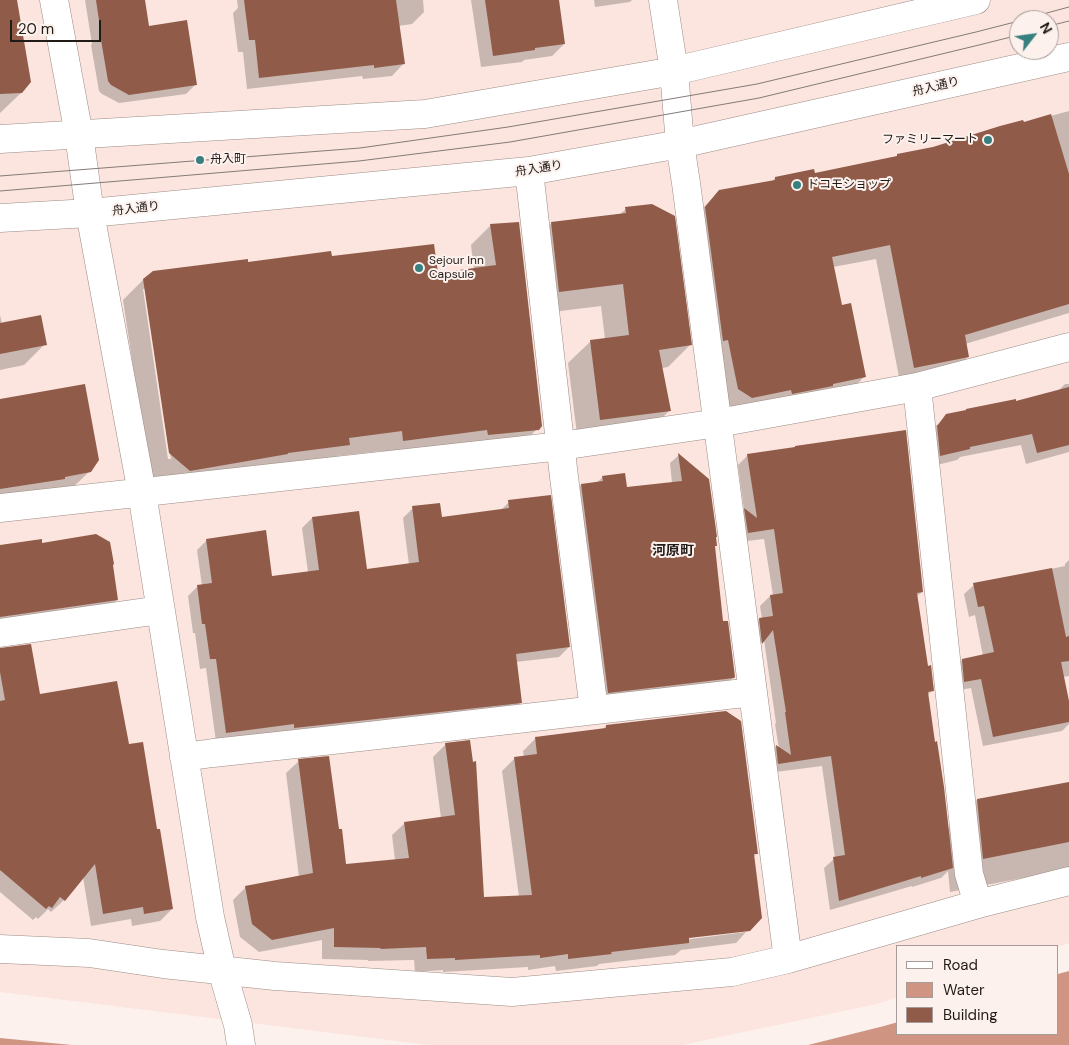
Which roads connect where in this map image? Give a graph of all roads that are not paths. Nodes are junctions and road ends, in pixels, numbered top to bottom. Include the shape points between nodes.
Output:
1 (54, 0) edge
2 (663, 0) edge
3 (976, 0) edge
4 (1069, 57) edge
5 (674, 71) junction
6 (79, 135) junction
7 (0, 139) edge
8 (680, 144) junction
9 (529, 171) junction
10 (90, 213) junction
11 (0, 218) edge
12 (1069, 347) edge
13 (917, 387) junction
14 (718, 423) junction
15 (561, 446) junction
16 (142, 493) junction
17 (0, 508) edge
18 (160, 610) junction
19 (0, 633) edge
20 (753, 692) junction
21 (594, 710) junction
22 (184, 757) junction
23 (1069, 881) edge
24 (978, 904) junction
25 (0, 949) edge
26 (788, 959) junction
27 (222, 970) junction
28 (240, 1035) edge

1 - 6 street
2 - 5 street
3 - 5 street
4 - 8 street, 舟入通り
5 - 6 street via 425,114
5 - 8 street
6 - 7 street
6 - 10 street
8 - 9 street, 舟入通り
8 - 14 street
9 - 10 street, 舟入通り
9 - 15 street
10 - 11 street, 舟入通り
10 - 16 street
12 - 13 street
13 - 14 street
13 - 24 street via 969,874
14 - 15 street
14 - 20 street
15 - 16 street
15 - 21 street
16 - 17 street
16 - 18 street
18 - 19 street
18 - 22 street
20 - 21 street
20 - 26 street
21 - 22 street
22 - 27 street via 210,917
23 - 24 street
24 - 26 street
25 - 27 street via 88,953
26 - 27 street via 732,972 512,992
27 - 28 street

